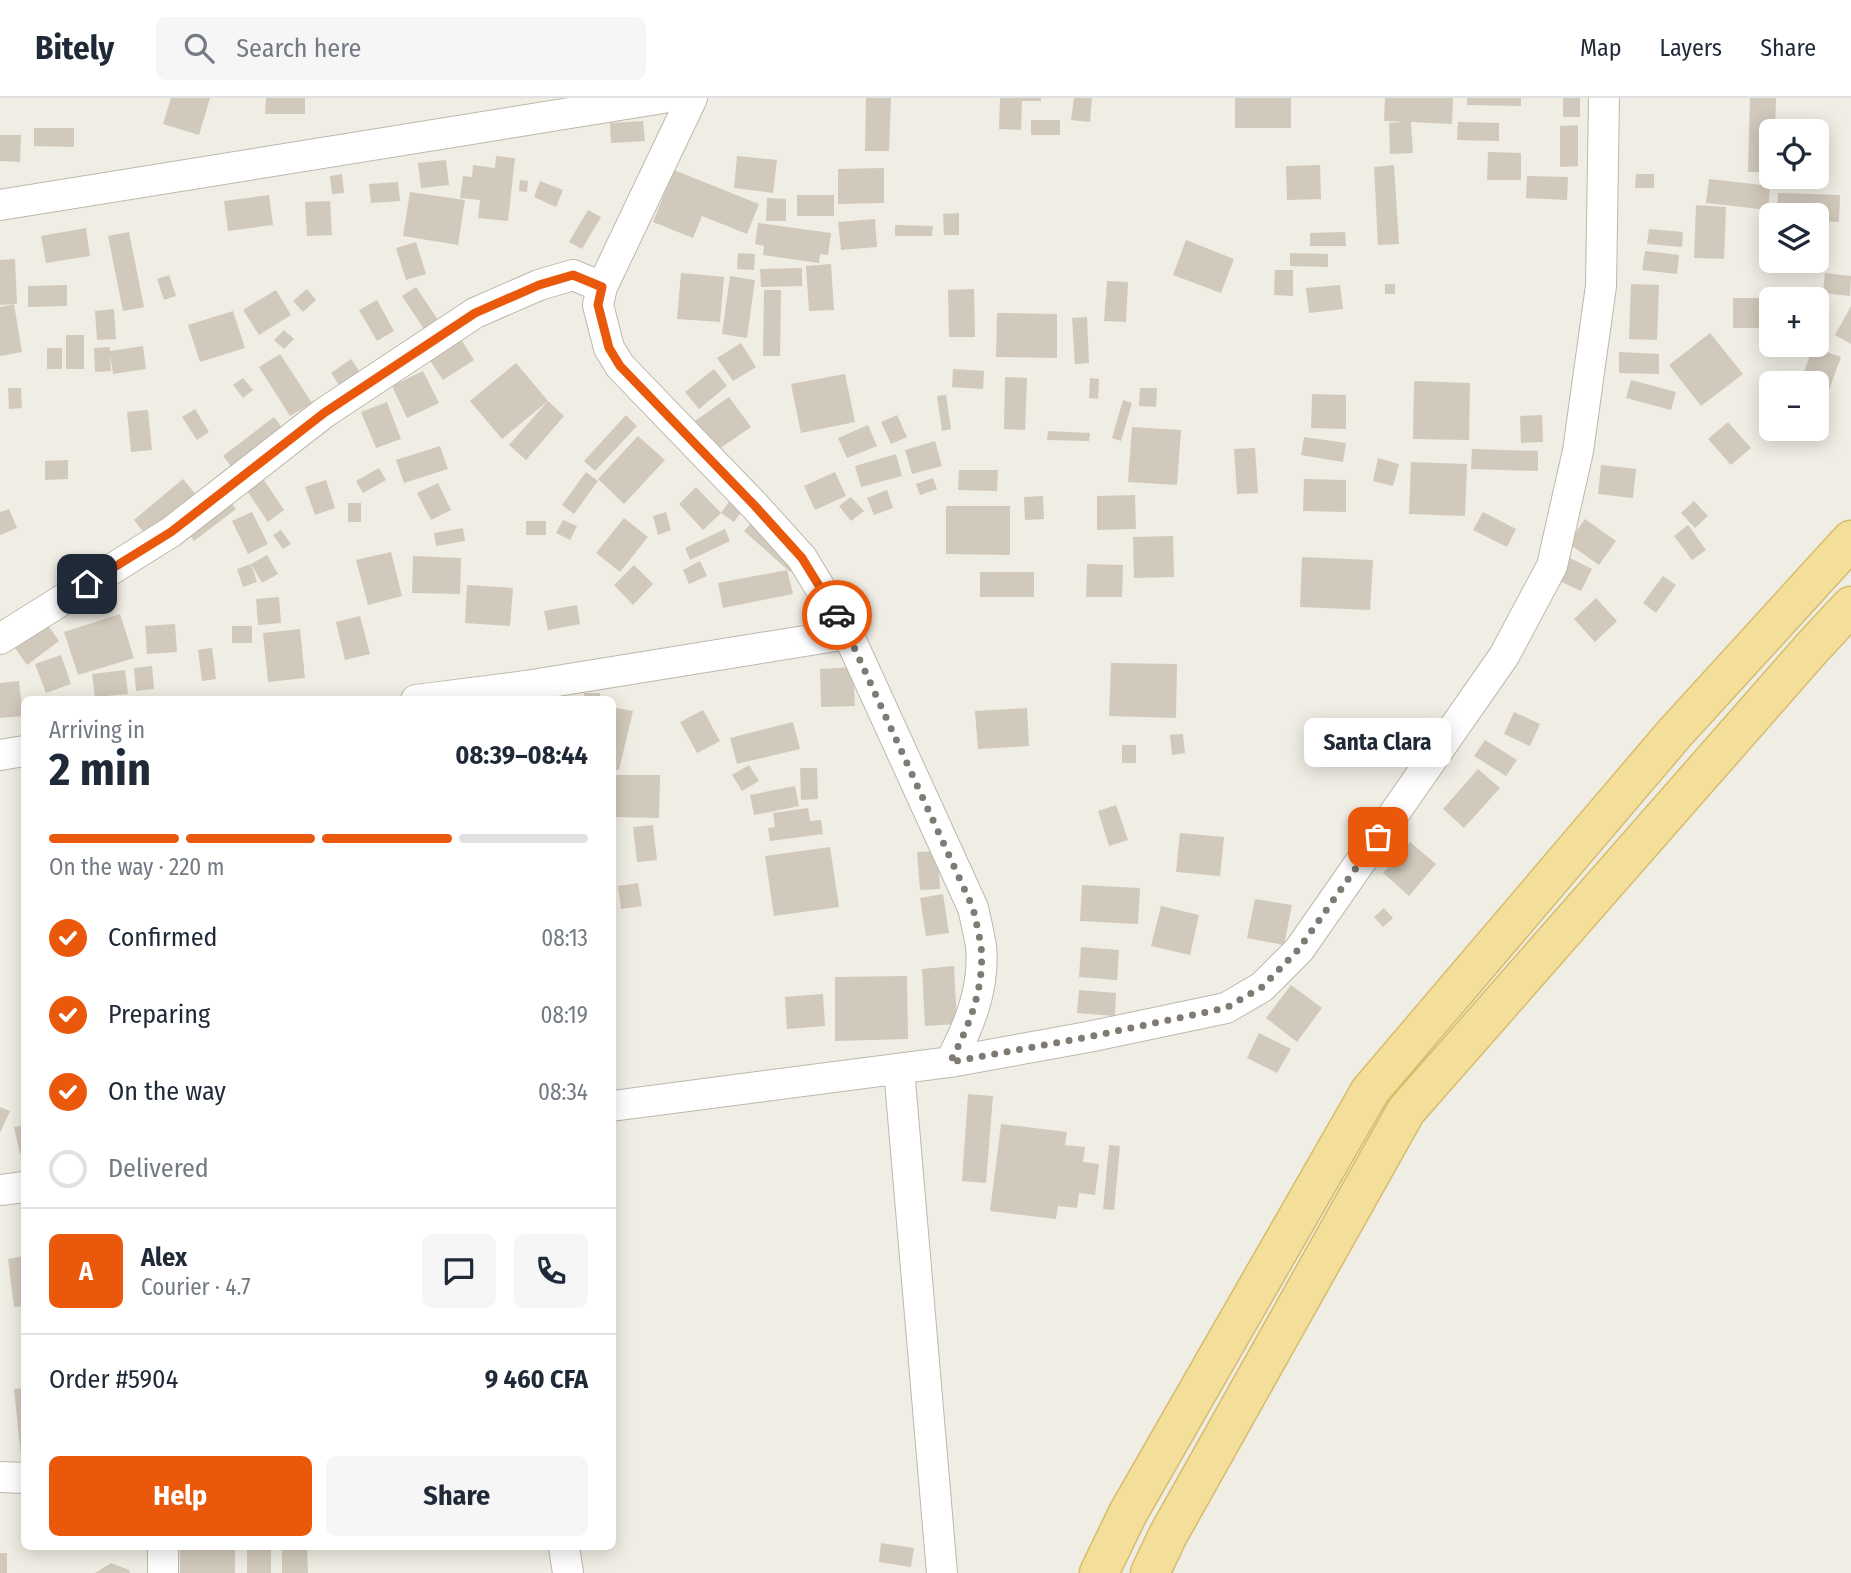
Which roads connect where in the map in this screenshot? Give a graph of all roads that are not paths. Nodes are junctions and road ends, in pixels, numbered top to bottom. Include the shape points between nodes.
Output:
1 (663, 98) edge
2 (692, 98) edge
3 (1604, 98) edge
4 (0, 205) edge
5 (602, 287) junction
6 (1851, 540) edge
7 (1851, 606) edge
8 (848, 634) junction
9 (0, 639) edge
10 (524, 693) edge
11 (478, 696) edge
12 (21, 752) edge
13 (0, 755) edge
14 (950, 1062) junction
15 (899, 1069) junction
16 (616, 1105) edge
17 (21, 1187) edge
18 (0, 1190) edge
19 (0, 1477) edge
20 (21, 1478) edge
21 (163, 1550) edge
22 (564, 1550) edge
23 (163, 1573) edge
24 (568, 1573) edge
25 (942, 1573) edge
26 (1099, 1573) edge
27 (1150, 1573) edge

1 - 4 street
2 - 5 street
3 - 14 street via 1601,286 1578,451 1552,566 1504,656 1298,950 1262,987 1226,1008
5 - 8 street via 598,305 609,348 620,366 802,558
5 - 9 street via 573,275 475,313 324,413 171,532
6 - 26 main road via 1674,734 1370,1091 1128,1513
7 - 27 main road via 1406,1111
8 - 10 street
8 - 14 street via 973,908 981,948 978,986 971,1022
10 - 11 street
12 - 13 street
14 - 15 street
15 - 16 street
15 - 25 street
17 - 18 street
19 - 20 street
21 - 23 street
22 - 24 street

